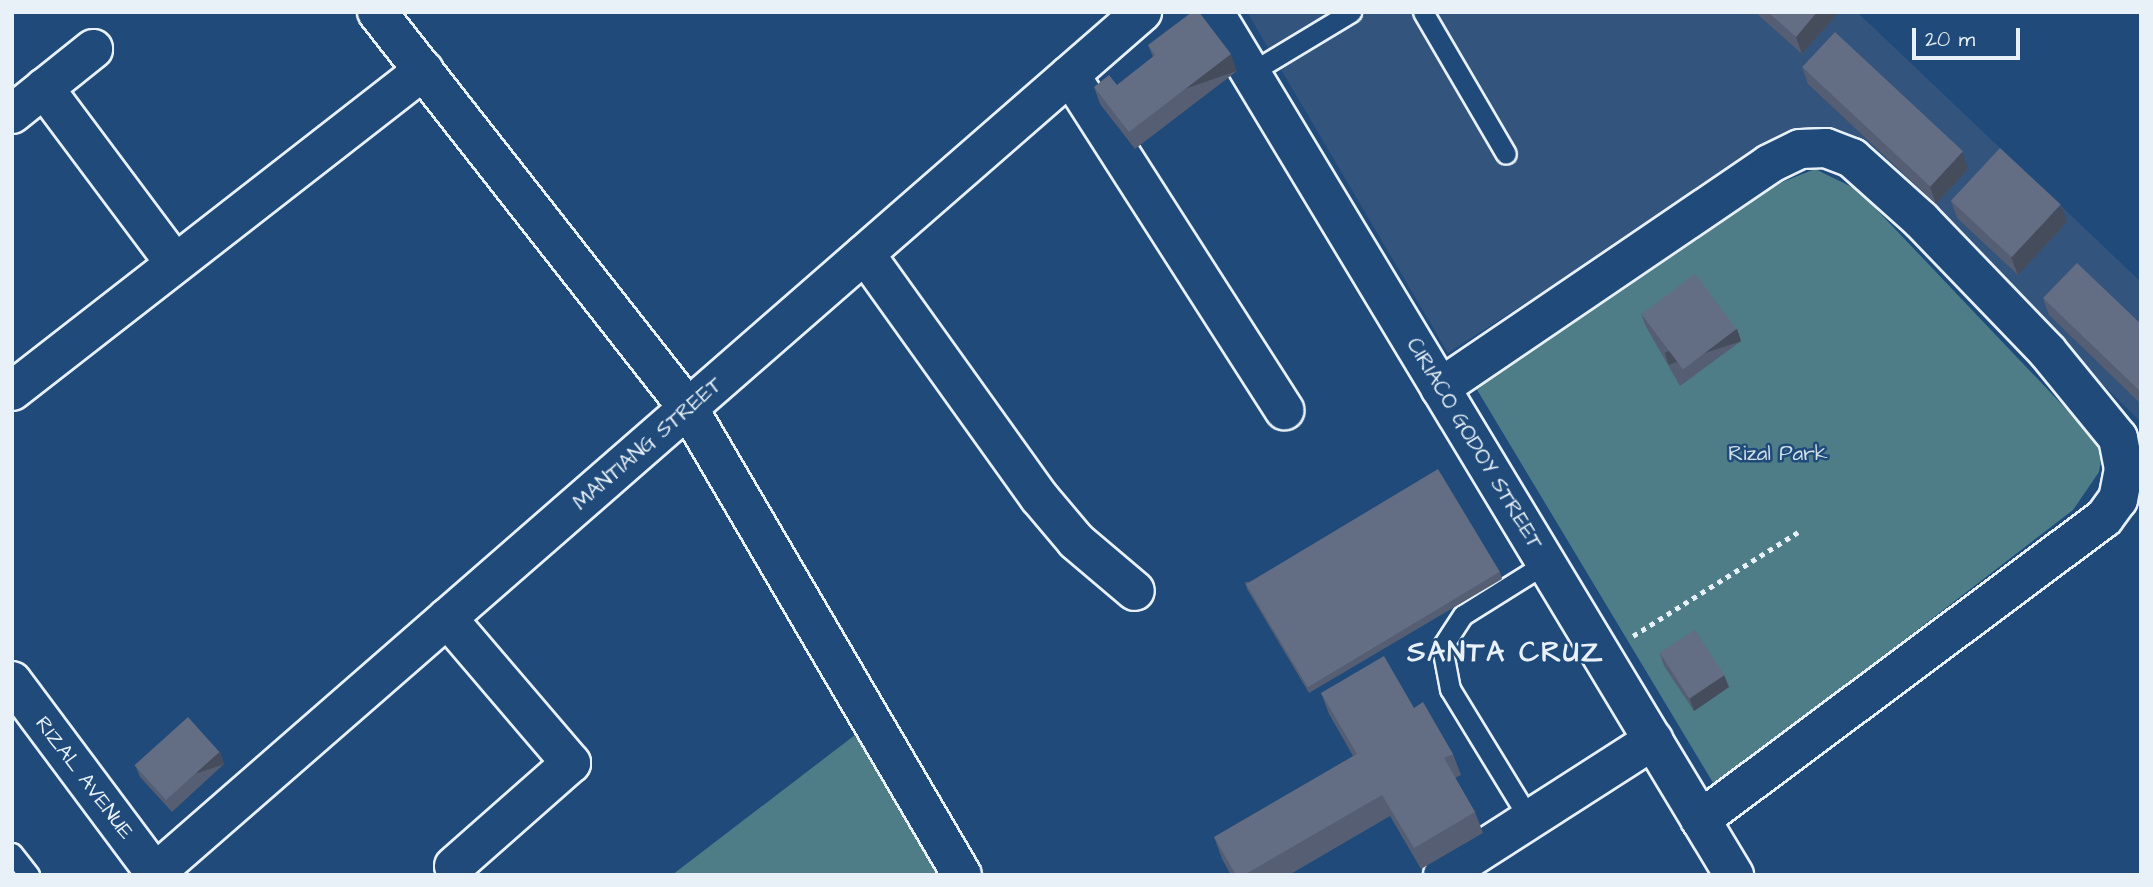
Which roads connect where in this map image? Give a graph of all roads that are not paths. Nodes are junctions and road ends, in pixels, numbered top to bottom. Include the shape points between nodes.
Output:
1 (377, 12) edge
2 (1142, 12) edge
3 (1214, 12) edge
4 (1351, 12) edge
5 (1423, 12) edge
6 (93, 49) dead end
7 (424, 70) junction
8 (1250, 73) junction
9 (1070, 75) junction
10 (44, 88) junction
11 (12, 114) edge
12 (1506, 154) dead end
13 (865, 254) junction
14 (174, 262) junction
15 (1440, 388) junction
16 (12, 391) edge
17 (688, 408) junction
18 (1284, 410) dead end
19 (1546, 563) junction
20 (1135, 591) dead end
21 (447, 618) junction
22 (12, 681) edge
23 (1653, 740) junction
24 (1700, 820) junction
25 (1530, 821) junction
26 (454, 866) dead end
27 (155, 874) edge
28 (962, 875) edge
29 (1443, 875) edge
30 (1734, 875) edge

1 - 7 street
2 - 9 street, MANTIANG STREET
3 - 8 street, CIRIACO GODOY STREET
4 - 8 lane
5 - 12 lane
6 - 10 street
7 - 14 street
7 - 17 street
8 - 15 street, CIRIACO GODOY STREET
9 - 13 street, MANTIANG STREET
9 - 18 street
10 - 11 street
10 - 14 street
13 - 17 street, MANTIANG STREET
13 - 20 street via 1039,497 1076,541
14 - 16 street
15 - 19 street, CIRIACO GODOY STREET
15 - 24 street via 1769,163 1800,149 1826,148 1852,158 1921,220 2046,351 2118,438 2124,469 2118,499 2104,518
17 - 21 street, MANTIANG STREET
17 - 28 street
19 - 23 street, CIRIACO GODOY STREET
19 - 25 lane via 1463,615 1442,647 1450,689
21 - 26 street via 571,762
21 - 27 street, MANTIANG STREET
22 - 27 street, RIZAL AVENUE
23 - 24 street, CIRIACO GODOY STREET
23 - 25 street
24 - 30 street, CIRIACO GODOY STREET
25 - 29 street

